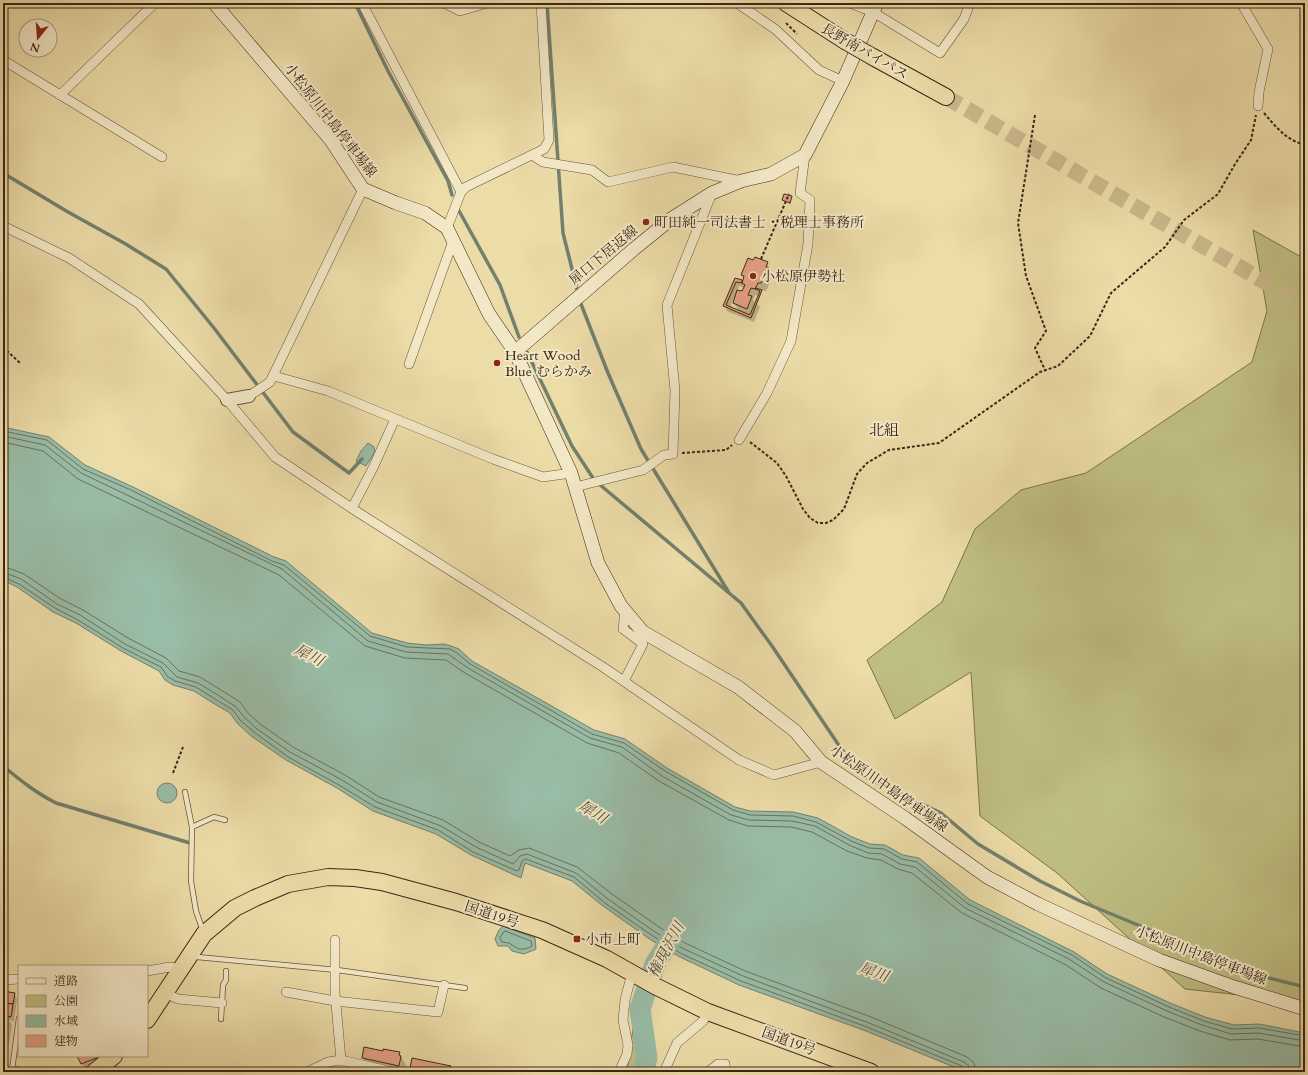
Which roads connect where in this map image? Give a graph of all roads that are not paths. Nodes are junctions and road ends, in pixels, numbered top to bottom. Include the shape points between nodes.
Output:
1 (155, 3) edge
2 (214, 3) edge
3 (362, 3) edge
4 (444, 3) edge
5 (487, 3) edge
6 (542, 3) edge
7 (737, 3) edge
8 (786, 3) edge
9 (850, 3) edge
10 (970, 3) edge
11 (1241, 3) edge
12 (875, 8) edge
13 (3, 60) edge
14 (843, 81) junction
15 (60, 95) junction
16 (946, 97) tunnel mouth
17 (1258, 106) road end
18 (805, 155) junction
19 (532, 156) junction
20 (162, 157) dead end
21 (741, 181) junction
22 (363, 189) junction
23 (461, 192) junction
24 (712, 194) junction
25 (3, 226) edge
26 (447, 228) junction
27 (453, 241) junction
28 (515, 352) junction
29 (409, 364) dead end
30 (272, 379) junction
31 (249, 396) joint
32 (226, 400) junction
33 (394, 419) junction
34 (739, 440) road end
35 (571, 473) junction
36 (576, 487) junction
37 (352, 508) junction
38 (625, 611) junction
39 (624, 681) junction
40 (821, 762) junction
41 (185, 792) dead end
42 (224, 820) dead end
43 (192, 827) junction
44 (204, 934) junction
45 (335, 940) dead end
46 (197, 957) dead end
47 (180, 969) junction
48 (334, 969) junction
49 (148, 971) edge
50 (226, 972) dead end
51 (635, 975) junction
52 (18, 979) edge
53 (3, 980) edge
54 (444, 985) junction
55 (465, 988) dead end
56 (286, 992) dead end
57 (165, 993) junction
58 (335, 1001) junction
59 (222, 1003) junction
60 (1305, 1009) edge
61 (708, 1012) junction
62 (148, 1018) edge
63 (220, 1019) dead end
64 (18, 1027) edge
65 (113, 1057) edge
66 (341, 1060) junction
67 (13, 1071) edge
68 (310, 1071) edge
69 (94, 1072) edge
70 (393, 1072) edge
71 (619, 1072) edge
72 (664, 1072) edge
73 (708, 1072) edge
74 (726, 1072) edge
75 (871, 1072) edge

1 - 15 street
2 - 22 main road, 小松原川中島停車場線 via 330,139
3 - 23 street
4 - 5 street via 460,11
6 - 19 street via 549,140 544,149
7 - 14 street via 775,29 819,70
8 - 16 highway, 長野南バイパス, bridge via 845,41
9 - 12 street
10 - 12 street via 964,19 940,53
11 - 17 street via 1268,50
12 - 14 main road
13 - 15 street
14 - 18 main road
15 - 20 street
18 - 21 main road, 犀口下居返線 via 771,174
18 - 34 street via 800,192 810,200 808,244 791,341 767,393
19 - 21 street via 543,162 592,170 608,182 673,167
19 - 23 street via 466,187
21 - 24 main road, 犀口下居返線
22 - 26 main road, 小松原川中島停車場線 via 424,212
22 - 30 street
23 - 26 street
24 - 28 main road, 犀口下居返線 via 671,219
24 - 36 street via 667,305 675,391 673,454 664,455 643,470
25 - 32 street via 69,258 139,304
26 - 27 main road, 小松原川中島停車場線
27 - 28 main road, 小松原川中島停車場線 via 489,314
27 - 29 street
28 - 35 main road, 小松原川中島停車場線
30 - 31 street
30 - 33 street via 328,391
31 - 32 street
32 - 37 street via 275,456
33 - 35 street via 543,477
33 - 37 street
35 - 36 main road, 小松原川中島停車場線
36 - 38 main road, 小松原川中島停車場線 via 598,563
37 - 39 street
38 - 39 street via 623,629 643,644
38 - 40 main road, 小松原川中島停車場線 via 642,632 738,687 795,731
39 - 40 street via 739,760 774,775
40 - 60 main road, 小松原川中島停車場線 via 987,877 1038,904 1160,960
41 - 43 lane
42 - 43 lane via 214,817
43 - 44 lane via 190,881
44 - 47 highway, 国道19号
44 - 51 highway, 国道19号 via 235,908 288,884 328,877 355,878 389,884 456,902 542,930 607,959
45 - 48 street
46 - 48 lane
47 - 49 street via 170,967
47 - 57 highway, 国道19号
48 - 54 lane
48 - 58 street
50 - 59 lane
51 - 61 highway, 国道19号
51 - 71 street via 625,1000 627,1049
52 - 53 street
54 - 55 lane
54 - 58 street via 438,1012
56 - 58 street
57 - 59 street via 178,999
57 - 62 highway, 国道19号
58 - 66 street
59 - 63 lane
61 - 72 street via 703,1021 677,1043
61 - 75 highway, 国道19号
64 - 67 lane
65 - 69 highway
66 - 68 street via 328,1062
66 - 70 street
73 - 74 street via 718,1064 725,1064

